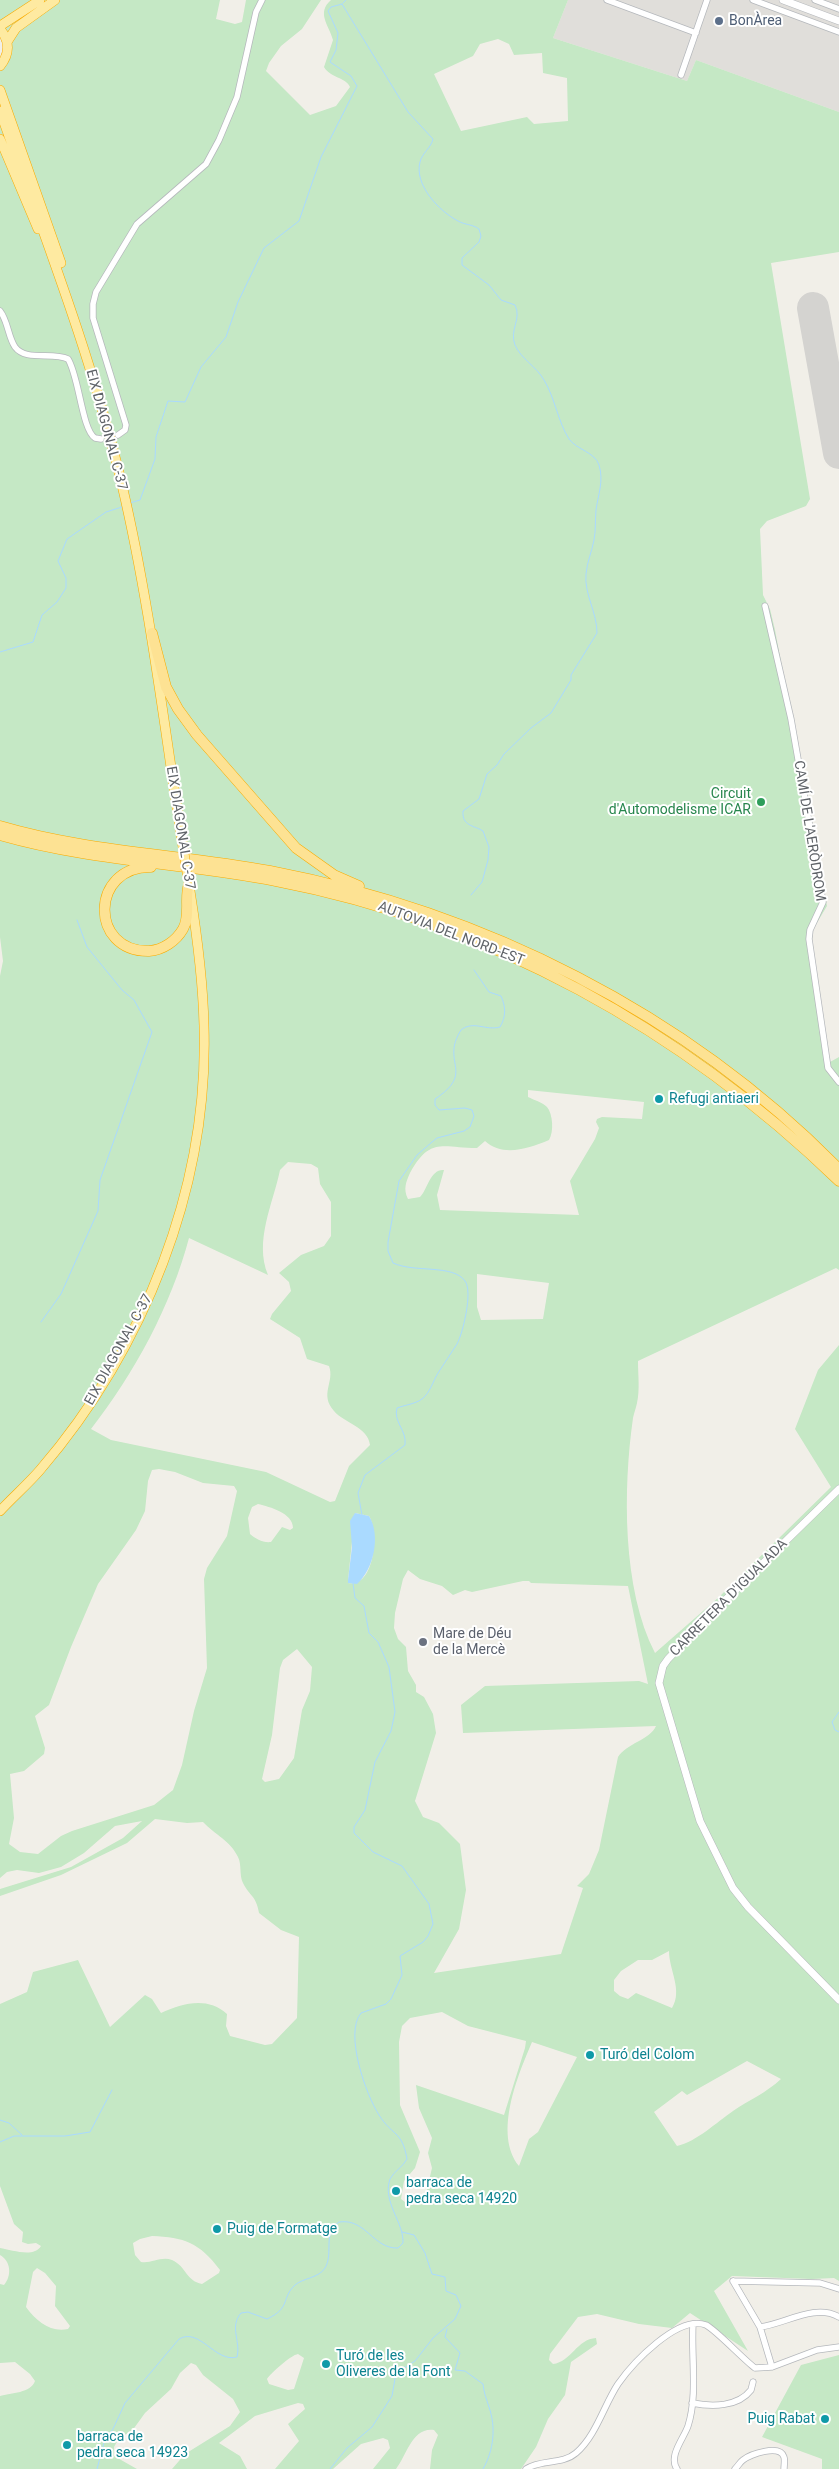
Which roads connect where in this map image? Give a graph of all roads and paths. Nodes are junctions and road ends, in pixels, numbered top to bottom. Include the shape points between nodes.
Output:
1 (40, 0) edge
2 (55, 0) edge
3 (262, 0) edge
4 (607, 0) edge
5 (707, 0) edge
6 (753, 0) edge
7 (783, 0) edge
8 (815, 0) edge
9 (839, 9) edge
10 (839, 21) edge
11 (0, 28) edge
12 (839, 32) edge
13 (696, 33) junction
14 (7, 42) junction
15 (1, 67) edge
16 (681, 76) dead end
17 (0, 90) edge
18 (0, 111) edge
19 (0, 139) edge
20 (68, 300) junction
21 (0, 311) edge
22 (79, 333) junction
23 (118, 435) dead end
24 (101, 439) dead end
25 (765, 606) dead end
26 (152, 633) junction
27 (0, 826) edge
28 (0, 835) edge
29 (232, 874) junction
30 (189, 881) junction
31 (387, 898) junction
32 (839, 1082) edge
33 (839, 1168) edge
34 (839, 1181) edge
35 (839, 1489) edge
36 (0, 1510) edge
37 (839, 2000) edge
38 (839, 2290) edge
39 (839, 2317) edge
40 (693, 2324) junction
41 (760, 2327) junction
42 (839, 2346) edge
43 (772, 2367) junction
44 (753, 2382) dead end
45 (692, 2403) junction
46 (526, 2469) edge
47 (677, 2469) edge
48 (735, 2469) edge
49 (784, 2469) edge

1 - 11 highway
2 - 14 highway via 16,28
3 - 23 street via 256,12 237,97 206,164 137,224 96,292 93,318 126,425
4 - 13 street
5 - 13 street
6 - 12 street
7 - 10 street
8 - 9 street
11 - 14 highway
13 - 16 street
14 - 15 highway via 7,54
17 - 22 highway via 57,249 78,316
18 - 20 highway, EIX DIAGONAL C-37
19 - 20 highway via 63,296
20 - 22 highway, EIX DIAGONAL C-37
21 - 24 street via 19,352 59,355 68,359 89,432
22 - 26 highway, EIX DIAGONAL C-37 via 122,486
25 - 32 street, CAMÍ DE L'AERÒDROM via 788,703 823,902 809,939 828,1068
26 - 30 highway, EIX DIAGONAL C-37, bridge via 152,652
26 - 31 highway via 164,680 178,709 290,841 334,875
27 - 31 highway, AUTOVIA DEL NORD-EST via 81,845 269,870
28 - 29 highway, AUTOVIA DEL NORD-EST via 83,854
29 - 30 highway via 156,868 129,871 117,879 108,892 104,907 106,923 120,942 136,950 154,950 169,944 185,926
29 - 34 highway, AUTOVIA DEL NORD-EST via 319,890 382,907 462,935 553,975 621,1012 705,1067 773,1120
30 - 36 highway, EIX DIAGONAL C-37 via 202,995 203,1078 195,1148 172,1241 150,1297 122,1351 83,1414 40,1471
31 - 33 highway, AUTOVIA DEL NORD-EST via 496,938 573,975 645,1016 752,1091
35 - 37 street, CARRETERA D'IGUALADA via 668,1659 659,1683 698,1813 734,1888 748,1908
38 - 41 street via 820,2283 733,2281
39 - 41 street via 825,2312 811,2313 774,2326
40 - 43 street via 706,2326 755,2368
40 - 45 street
40 - 46 street via 671,2332 631,2367 576,2452
41 - 43 street
42 - 43 street via 817,2350
44 - 45 street via 751,2390 738,2401
45 - 47 street via 688,2425 675,2455
48 - 49 street via 752,2455 776,2450 784,2457

